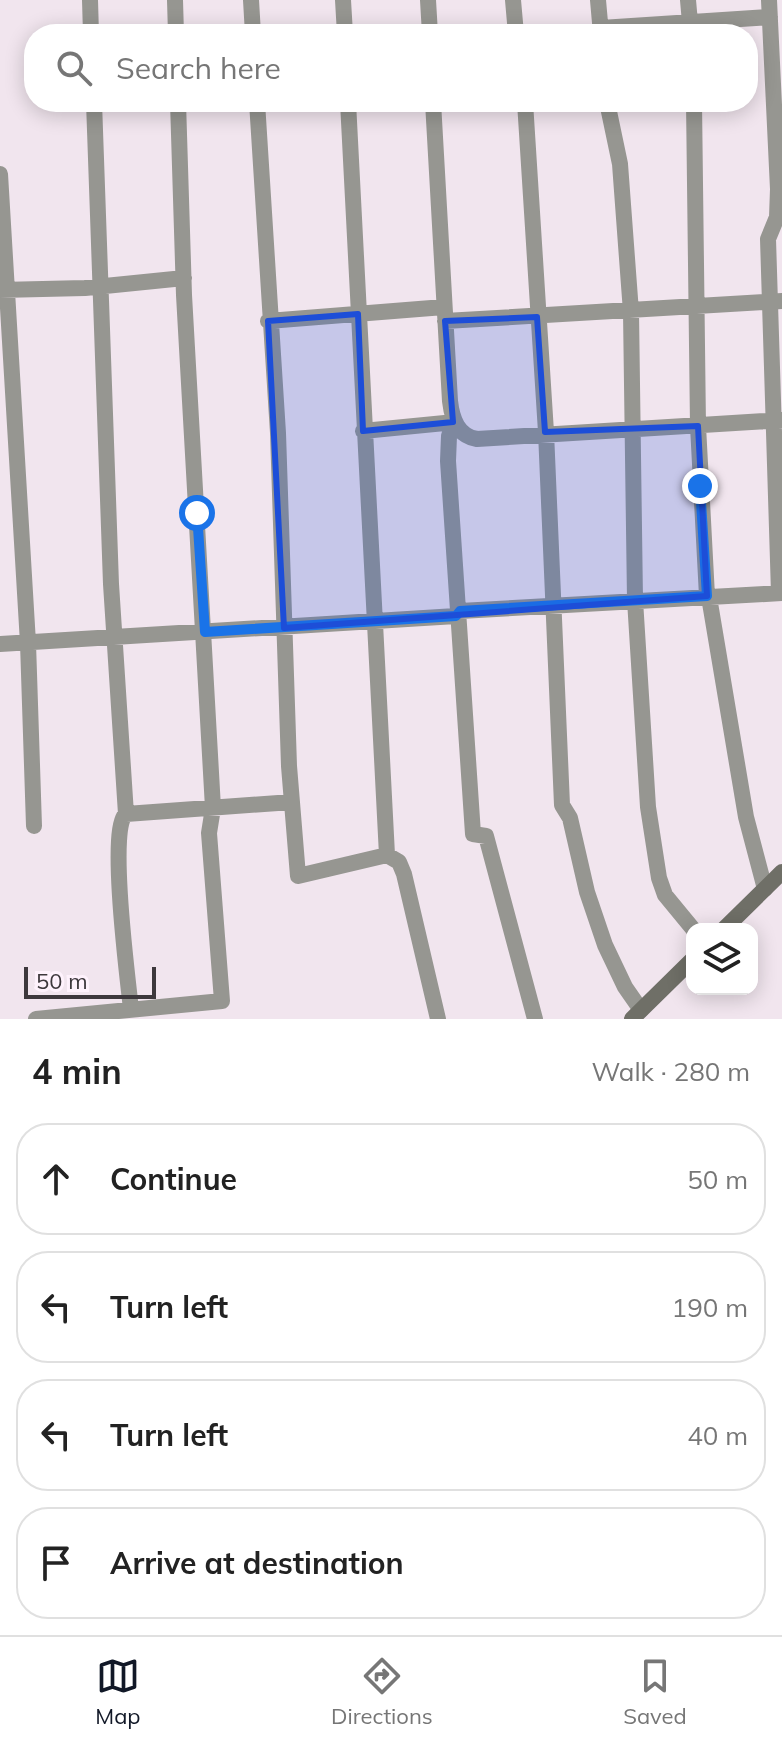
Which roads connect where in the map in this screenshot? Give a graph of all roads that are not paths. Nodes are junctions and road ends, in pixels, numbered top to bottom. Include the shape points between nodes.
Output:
1 (90, 0) edge
2 (175, 0) edge
3 (251, 0) edge
4 (343, 0) edge
5 (428, 0) edge
6 (513, 0) edge
7 (598, 0) edge
8 (688, 0) edge
9 (770, 9) edge
10 (91, 24) edge
11 (176, 24) edge
12 (252, 24) edge
13 (344, 24) edge
14 (429, 24) edge
15 (515, 24) edge
16 (600, 24) edge
17 (690, 24) edge
18 (703, 24) edge
19 (94, 112) edge
20 (178, 112) edge
21 (258, 112) edge
22 (348, 112) edge
23 (434, 112) edge
24 (526, 112) edge
25 (609, 112) edge
26 (694, 112) edge
27 (0, 174) edge
28 (780, 188) edge
29 (184, 278) junction
30 (100, 286) junction
31 (3, 290) edge
32 (776, 301) edge
33 (698, 306) junction
34 (631, 312) junction
35 (358, 314) junction
36 (445, 314) junction
37 (537, 317) junction
38 (268, 321) junction
39 (777, 420) edge
40 (455, 422) junction
41 (698, 426) junction
42 (634, 429) junction
43 (363, 431) junction
44 (546, 432) junction
45 (781, 593) edge
46 (708, 596) junction
47 (635, 600) junction
48 (552, 605) junction
49 (460, 611) junction
50 (373, 623) junction
51 (284, 628) junction
52 (205, 632) junction
53 (115, 640) junction
54 (28, 643) junction
55 (0, 644) edge
56 (292, 802) junction
57 (213, 808) junction
58 (126, 814) junction
59 (34, 826) dead end
60 (387, 855) junction
61 (782, 872) edge
62 (765, 889) junction
63 (688, 923) edge
64 (730, 923) edge
65 (686, 966) edge
66 (131, 1009) junction
67 (636, 1015) edge
68 (94, 1016) edge
69 (36, 1019) edge
70 (438, 1019) edge
71 (535, 1019) edge

1 - 10 street
2 - 11 street
3 - 12 street
4 - 13 street
5 - 14 street
6 - 15 street
7 - 16 street
8 - 17 street
9 - 18 street
9 - 28 street
19 - 30 street
20 - 29 street
21 - 38 street
22 - 35 street
23 - 36 street
24 - 37 street
25 - 34 street via 620,164
26 - 33 street
27 - 31 street
28 - 32 street via 768,239
29 - 30 street
29 - 52 street
30 - 31 street
30 - 53 street
31 - 54 street
32 - 33 street
32 - 39 street
33 - 34 street
33 - 41 street
34 - 37 street
34 - 42 street
35 - 36 street
35 - 38 street
35 - 43 street
36 - 37 street
36 - 40 street
37 - 44 street
38 - 51 street via 278,433
39 - 41 street
39 - 45 street
40 - 43 street
40 - 44 street via 465,435 477,439
40 - 49 street via 448,461
41 - 42 street
41 - 46 street
42 - 44 street
42 - 47 street
43 - 50 street
44 - 48 street
45 - 46 street
46 - 47 street
46 - 62 street via 746,817
47 - 48 street
47 - 63 street via 654,855 665,895
48 - 49 street
48 - 67 street via 562,805 573,827 605,945
49 - 50 street via 456,616
49 - 71 street via 473,834 486,836 491,846
50 - 51 street
50 - 60 street
51 - 52 street
51 - 56 street
52 - 53 street
52 - 57 street
53 - 54 street
53 - 58 street
54 - 55 street
54 - 59 street
56 - 57 street
56 - 60 street via 298,876
57 - 58 street
57 - 66 street via 209,833 222,1001
58 - 66 street via 119,823 119,867
60 - 70 street via 399,862 404,874
61 - 62 street
62 - 64 street
65 - 67 street
66 - 68 street
68 - 69 street

